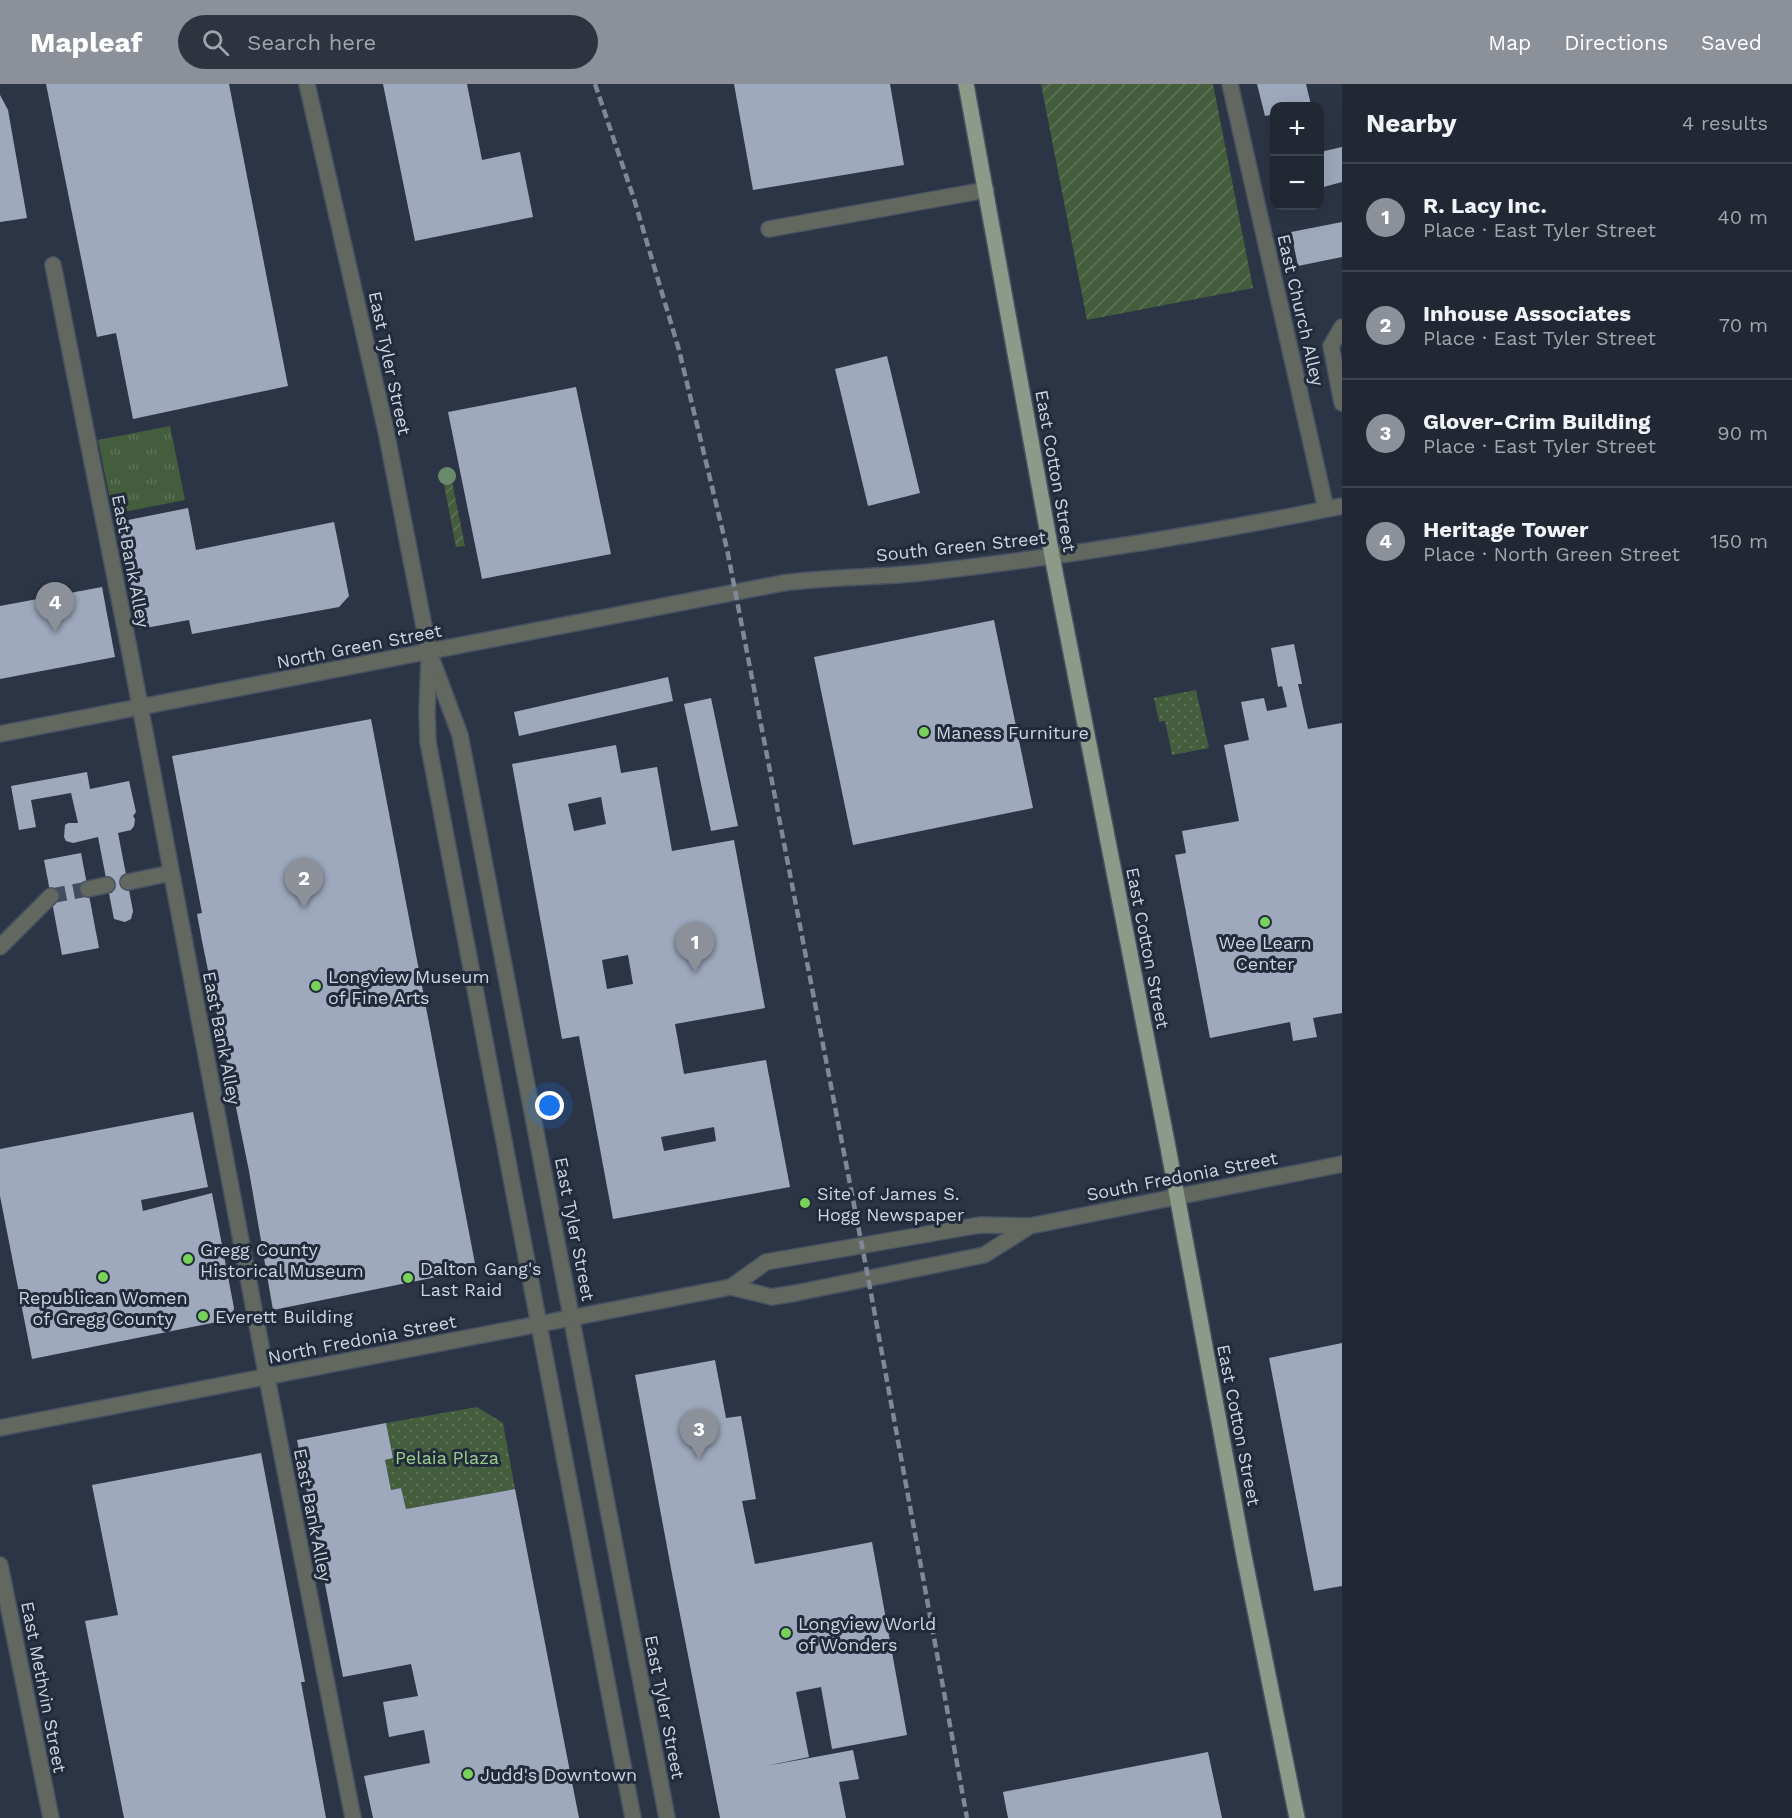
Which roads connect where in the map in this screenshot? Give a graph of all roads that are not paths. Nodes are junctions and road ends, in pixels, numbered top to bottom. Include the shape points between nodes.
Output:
1 (307, 84) edge
2 (966, 84) edge
3 (1230, 84) edge
4 (986, 190) junction
5 (769, 229) dead end
6 (53, 266) dead end
7 (1342, 327) edge
8 (1342, 403) edge
9 (1342, 506) edge
10 (1326, 509) junction
11 (1052, 556) junction
12 (726, 594) joint
13 (429, 652) junction
14 (140, 707) junction
15 (0, 734) edge
16 (171, 873) junction
17 (128, 882) dead end
18 (107, 885) dead end
19 (88, 890) tunnel mouth
20 (51, 896) tunnel mouth
21 (0, 947) edge
22 (1342, 1164) edge
23 (1177, 1196) junction
24 (1030, 1226) junction
25 (861, 1245) joint
26 (868, 1277) joint
27 (732, 1287) junction
28 (572, 1317) junction
29 (539, 1324) junction
30 (267, 1378) junction
31 (0, 1428) edge
32 (0, 1564) edge
33 (51, 1818) edge
34 (353, 1818) edge
35 (633, 1818) edge
36 (667, 1818) edge
37 (1297, 1818) edge

1 - 13 street, East Tyler Street via 386,431
2 - 4 main road, East Cotton Street
3 - 10 street, East Church Alley
4 - 5 street
4 - 11 main road, East Cotton Street
6 - 14 street, East Bank Alley
7 - 8 street via 1331,346
9 - 10 street, South Green Street
10 - 11 street, South Green Street
11 - 12 street, South Green Street via 924,573 807,580
11 - 23 main road, East Cotton Street
12 - 13 street, North Green Street
13 - 14 street, North Green Street
13 - 28 street, East Tyler Street via 460,735
13 - 29 street, East Tyler Street via 428,742
14 - 15 street, North Green Street
14 - 16 street, East Bank Alley
16 - 17 street
16 - 30 street, East Bank Alley
18 - 19 street
20 - 21 street
22 - 23 street, South Fredonia Street
23 - 24 street, South Fredonia Street
23 - 37 main road, East Cotton Street
24 - 25 street, South Fredonia Street via 980,1225
24 - 26 street, South Fredonia Street via 984,1255
25 - 27 street, North Fredonia Street via 766,1262
26 - 27 street, North Fredonia Street via 772,1297
27 - 28 street, North Fredonia Street
28 - 29 street, North Fredonia Street
28 - 36 street, East Tyler Street
29 - 30 street, North Fredonia Street
29 - 35 street, East Tyler Street
30 - 31 street, North Fredonia Street
30 - 34 street, East Bank Alley
32 - 33 street, East Methvin Street

